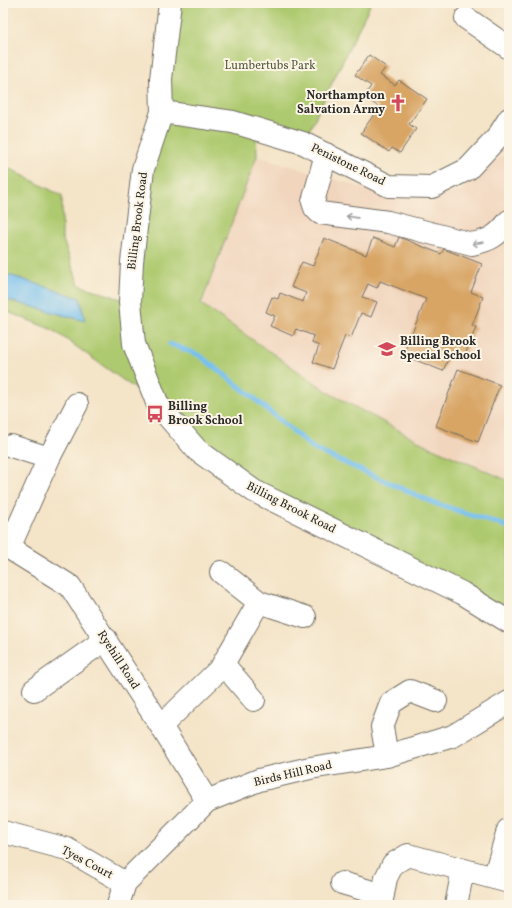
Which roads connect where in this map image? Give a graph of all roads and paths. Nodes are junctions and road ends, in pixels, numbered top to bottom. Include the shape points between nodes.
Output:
1 (170, 3) edge
2 (466, 18) dead end
3 (509, 48) edge
4 (162, 112) junction
5 (506, 130) edge
6 (326, 154) junction
7 (509, 221) edge
8 (77, 404) dead end
9 (10, 446) dead end
10 (49, 458) junction
11 (6, 548) edge
12 (222, 572) dead end
13 (259, 602) junction
14 (305, 617) dead end
15 (509, 622) edge
16 (106, 639) junction
17 (224, 666) junction
18 (34, 690) dead end
19 (254, 700) dead end
20 (436, 701) dead end
21 (509, 702) edge
22 (161, 726) junction
23 (387, 756) junction
24 (207, 801) junction
25 (508, 830) dead end
26 (3, 832) edge
27 (463, 870) junction
28 (501, 880) edge
29 (125, 883) junction
30 (342, 883) dead end
31 (382, 900) edge
32 (118, 905) edge
33 (456, 905) edge

1 - 4 street, Billing Brook Road via 160,79
2 - 3 street
4 - 6 street, Penistone Road via 233,122 303,143
4 - 15 street, Billing Brook Road via 143,169 130,302 134,344 158,405 197,450 254,491 462,593
5 - 6 street, Penistone Road via 468,169 432,187 389,186
7 -> 6 street via 500,232 486,241 472,244 388,222 320,213 313,202
8 - 10 street
9 - 10 street
10 - 11 street
11 - 16 street, Ryehill Road via 70,586
12 - 13 street
13 - 14 street
13 - 17 street
16 - 18 street
16 - 22 street, Ryehill Road
17 - 19 street
17 - 22 street
20 - 23 street via 410,691 391,703 382,727
21 - 23 street, Birds Hill Road via 454,736
22 - 24 street, Ryehill Road
23 - 24 street, Birds Hill Road via 310,768 259,780
24 - 29 street, Birds Hill Road
25 - 28 street
26 - 29 street, Tyes Court via 67,849
27 - 28 street
27 - 31 street via 408,855 393,864 386,878
27 - 33 street
29 - 32 street, Birds Hill Road
30 - 31 street

